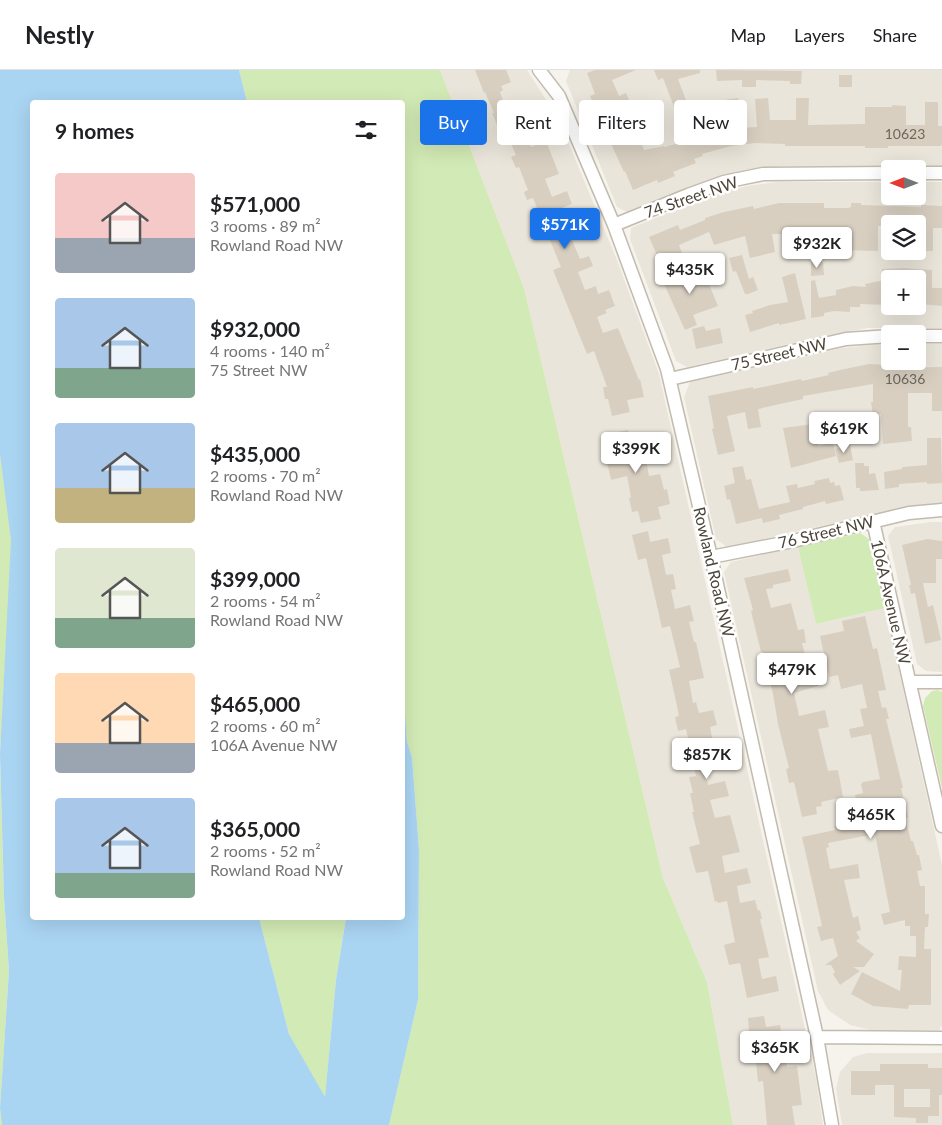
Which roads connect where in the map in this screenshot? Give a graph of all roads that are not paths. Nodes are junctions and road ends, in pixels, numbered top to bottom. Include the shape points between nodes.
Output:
1 (540, 70) edge
2 (881, 173) edge
3 (926, 173) edge
4 (942, 173) edge
5 (614, 225) junction
6 (926, 336) edge
7 (942, 336) edge
8 (881, 337) edge
9 (670, 379) junction
10 (942, 510) edge
11 (873, 521) junction
12 (711, 558) junction
13 (910, 682) junction
14 (942, 682) edge
15 (942, 826) edge
16 (817, 1037) junction
17 (942, 1038) edge
18 (832, 1125) edge

1 - 5 street, Rowland Road NW via 559,96
2 - 5 street, 74 Street NW via 763,174 724,182
3 - 4 street
5 - 9 street, Rowland Road NW
6 - 7 street
8 - 9 street, 75 Street NW via 846,339
9 - 12 street, Rowland Road NW
10 - 11 street, 76 Street NW
11 - 12 street, 76 Street NW
11 - 13 street, 106A Avenue NW
12 - 16 street, Rowland Road NW
13 - 14 street, 106A Avenue NW
13 - 15 street, 106A Avenue NW
16 - 17 street
16 - 18 street, Rowland Road NW

